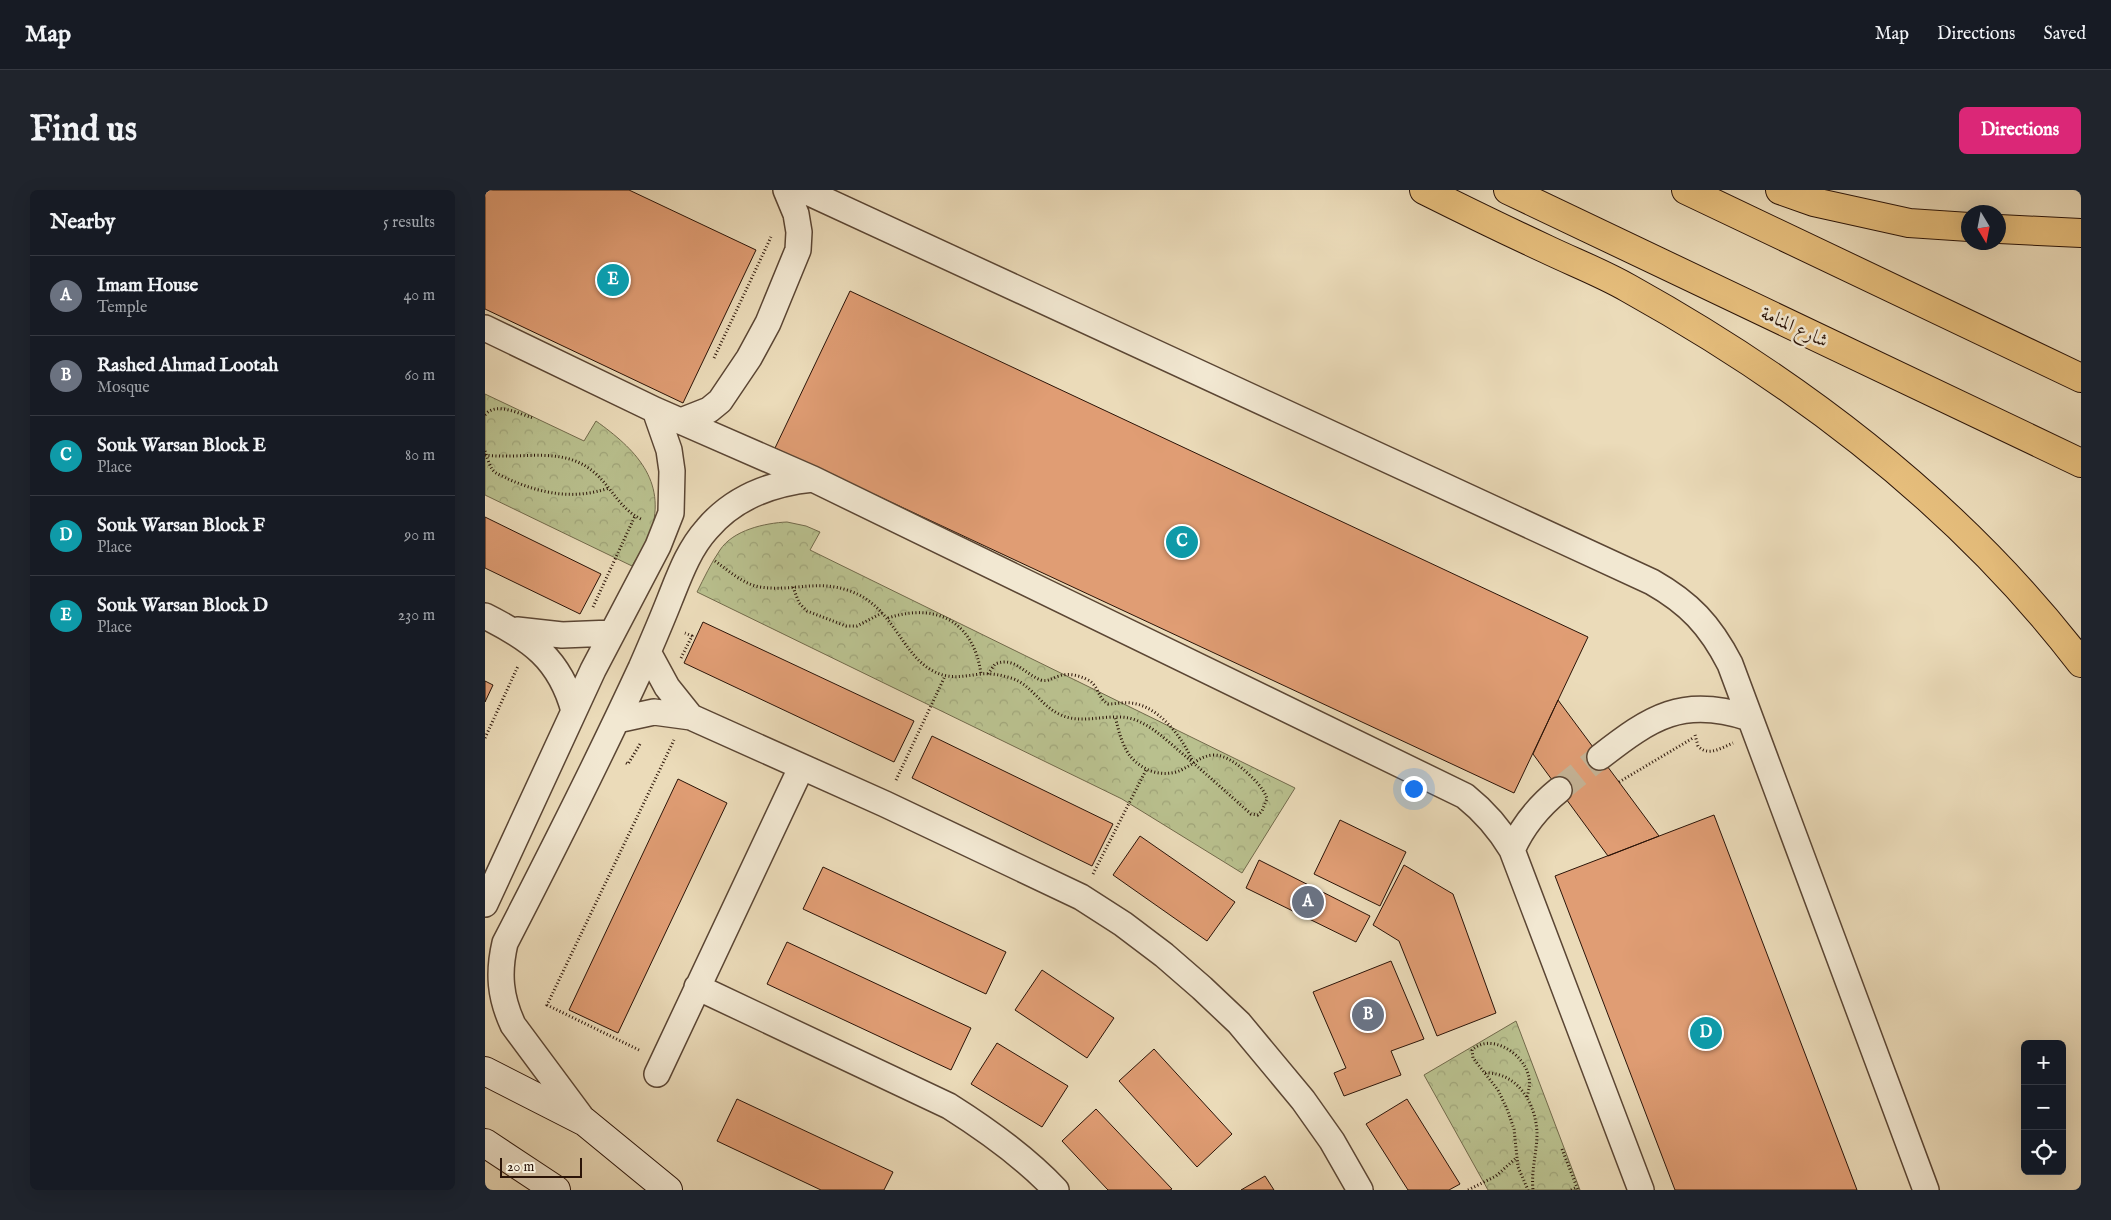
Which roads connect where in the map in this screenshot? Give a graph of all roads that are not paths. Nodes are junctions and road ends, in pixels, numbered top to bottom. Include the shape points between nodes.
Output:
1 (786, 190) edge
2 (803, 190) edge
3 (1424, 190) edge
4 (1508, 190) edge
5 (1686, 190) edge
6 (1780, 190) edge
7 (1961, 226) edge
8 (2006, 229) edge
9 (2081, 233) edge
10 (485, 328) edge
11 (2081, 378) edge
12 (655, 410) junction
13 (681, 421) junction
14 (2081, 462) edge
15 (813, 478) junction
16 (485, 616) edge
17 (512, 629) junction
18 (612, 633) junction
19 (648, 652) junction
20 (2081, 663) edge
21 (574, 711) junction
22 (691, 717) junction
23 (1749, 718) junction
24 (617, 720) junction
25 (1600, 757) tunnel mouth
26 (801, 768) junction
27 (1559, 790) tunnel mouth
28 (1512, 850) junction
29 (485, 904) edge
30 (697, 987) junction
31 (660, 1068) road end
32 (485, 1071) edge
33 (585, 1122) junction
34 (485, 1143) edge
35 (556, 1190) edge
36 (668, 1190) edge
37 (1056, 1190) edge
38 (1360, 1190) edge
39 (1641, 1190) edge
40 (1926, 1190) edge

1 - 13 street via 796,214 798,250 772,314 749,358 720,401 709,410
2 - 23 street via 1672,593 1706,624 1719,643
3 - 20 main road via 1626,287 1725,344 1819,409 1908,481 1991,558
4 - 14 main road, شارع المنامة
5 - 11 main road
6 - 7 main road via 1814,202 1909,223
8 - 9 main road
10 - 12 street
12 - 13 street
12 - 18 street via 667,443 672,471 671,513 658,546
13 - 15 street
15 - 19 street via 773,486 749,496 721,514 707,528 685,562
15 - 28 street via 1465,796 1495,824
16 - 17 street
17 - 18 street via 562,635
17 - 21 street via 549,660 565,684
18 - 21 street
19 - 22 street via 667,687
19 - 24 street
21 - 29 street
22 - 24 street via 654,712
22 - 26 street
23 - 25 street via 1713,710 1674,712 1636,729
23 - 40 street
24 - 33 street via 505,943 501,959 501,993 513,1025
26 - 30 street
26 - 38 street via 1081,897 1123,924 1164,955 1239,1023 1303,1100 1332,1141
27 - 28 street via 1534,812
28 - 39 street
30 - 31 street
30 - 37 street via 949,1106 1016,1153
32 - 33 street
33 - 36 street
34 - 35 street

